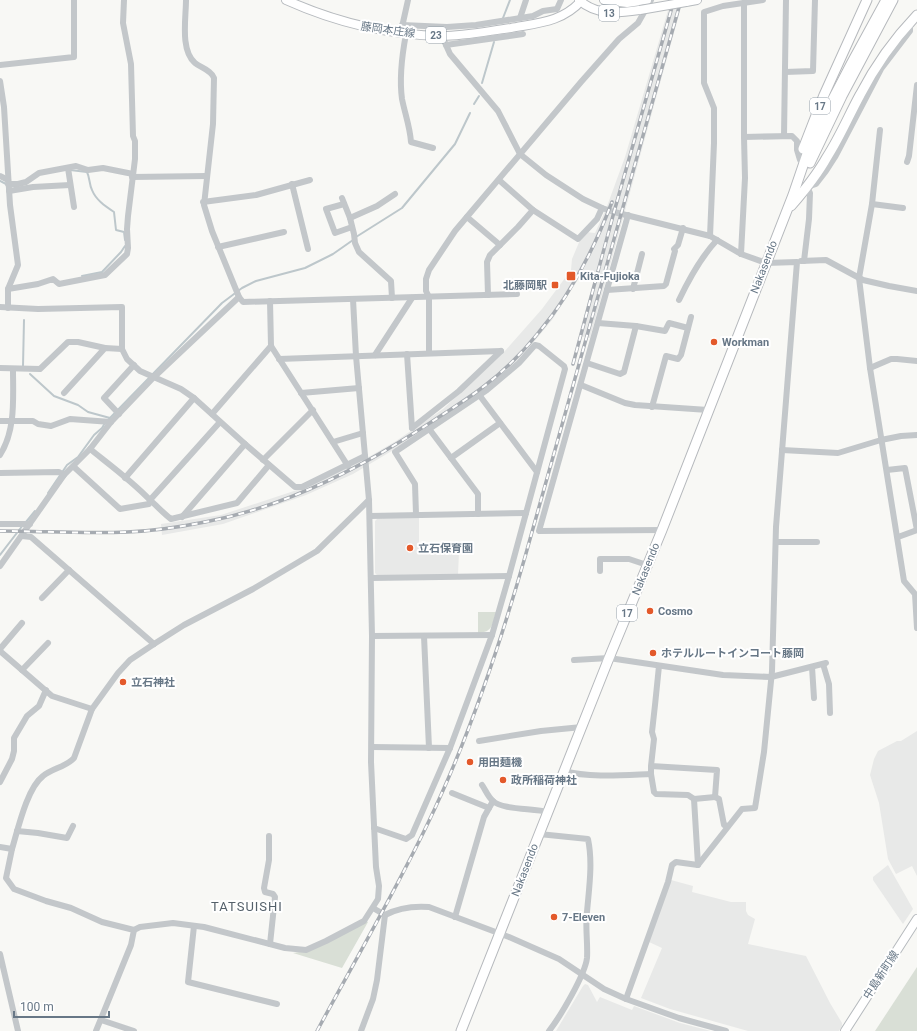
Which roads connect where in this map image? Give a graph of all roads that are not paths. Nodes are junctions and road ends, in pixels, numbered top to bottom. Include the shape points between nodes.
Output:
1 (74, 0) edge
2 (124, 0) edge
3 (186, 0) edge
4 (286, 0) edge
5 (408, 0) edge
6 (526, 0) edge
7 (561, 0) edge
8 (604, 0) edge
9 (647, 0) edge
10 (697, 0) edge
11 (763, 0) edge
12 (786, 0) edge
13 (815, 0) edge
14 (886, 0) edge
15 (893, 0) edge
16 (581, 1) edge
17 (866, 1) edge
18 (744, 3) junction
19 (917, 15) edge
20 (520, 18) junction
21 (403, 31) junction
22 (523, 34) dead end
23 (442, 36) junction
24 (446, 45) junction
25 (0, 66) edge
26 (785, 72) junction
27 (0, 81) edge
28 (917, 85) edge
29 (880, 130) dead end
30 (744, 136) junction
31 (784, 136) junction
32 (432, 148) dead end
33 (520, 154) junction
34 (800, 160) junction
35 (907, 162) dead end
36 (68, 168) junction
37 (0, 176) edge
38 (132, 176) junction
39 (206, 176) junction
40 (310, 180) dead end
41 (499, 180) junction
42 (8, 182) junction
43 (292, 184) junction
44 (70, 185) junction
45 (807, 187) junction
46 (9, 191) junction
47 (395, 194) dead end
48 (793, 195) junction
49 (203, 202) junction
50 (872, 204) junction
51 (74, 208) dead end
52 (602, 208) junction
53 (903, 208) dead end
54 (533, 210) junction
55 (785, 214) junction
56 (628, 215) junction
57 (467, 217) junction
58 (350, 218) junction
59 (352, 227) junction
60 (683, 228) junction
61 (284, 232) dead end
62 (710, 236) junction
63 (717, 240) junction
64 (500, 245) junction
65 (218, 247) junction
66 (308, 249) dead end
67 (642, 254) dead end
68 (741, 254) junction
69 (804, 261) junction
70 (797, 262) junction
71 (766, 263) junction
72 (859, 278) junction
73 (8, 289) junction
74 (633, 289) junction
75 (607, 290) junction
76 (917, 291) edge
77 (517, 294) dead end
78 (488, 295) junction
79 (239, 296) junction
80 (429, 297) junction
81 (392, 298) junction
82 (412, 298) junction
83 (353, 299) junction
84 (679, 300) dead end
85 (270, 301) junction
86 (0, 307) edge
87 (8, 308) junction
88 (691, 317) dead end
89 (598, 323) junction
90 (636, 326) junction
91 (688, 328) junction
92 (271, 346) junction
93 (105, 348) junction
94 (122, 350) junction
95 (429, 353) junction
96 (407, 354) junction
97 (375, 355) junction
98 (356, 356) junction
99 (279, 359) junction
100 (917, 361) edge
101 (587, 363) junction
102 (134, 365) junction
103 (0, 368) edge
104 (870, 368) junction
105 (13, 369) junction
106 (153, 378) junction
107 (581, 385) junction
108 (359, 388) junction
109 (64, 393) dead end
110 (301, 393) junction
111 (480, 396) junction
112 (194, 398) junction
113 (652, 407) junction
114 (313, 410) junction
115 (708, 410) junction
116 (119, 414) junction
117 (212, 414) junction
118 (0, 421) edge
119 (12, 421) junction
120 (111, 422) junction
121 (220, 422) junction
122 (500, 423) junction
123 (430, 430) junction
124 (363, 433) junction
125 (917, 435) edge
126 (881, 440) junction
127 (333, 442) junction
128 (245, 444) junction
129 (90, 449) junction
130 (782, 450) junction
131 (0, 455) edge
132 (366, 456) junction
133 (451, 458) junction
134 (263, 460) junction
135 (269, 465) junction
136 (348, 466) junction
137 (74, 467) junction
138 (887, 470) junction
139 (537, 472) junction
140 (0, 473) edge
141 (64, 475) junction
142 (125, 478) junction
143 (150, 500) junction
144 (369, 500) junction
145 (526, 513) junction
146 (416, 514) junction
147 (478, 514) junction
148 (182, 516) junction
149 (370, 516) junction
150 (0, 524) edge
151 (30, 524) junction
152 (662, 530) junction
153 (917, 530) edge
154 (22, 536) junction
155 (898, 537) junction
156 (776, 542) junction
157 (817, 542) dead end
158 (647, 565) junction
159 (0, 566) edge
160 (69, 570) junction
161 (600, 571) dead end
162 (509, 576) junction
163 (370, 578) junction
164 (42, 598) dead end
165 (22, 623) dead end
166 (917, 628) edge
167 (492, 635) junction
168 (372, 636) junction
169 (424, 636) junction
170 (48, 643) dead end
171 (154, 644) junction
172 (0, 650) edge
173 (609, 658) junction
174 (574, 660) dead end
175 (659, 666) junction
176 (812, 667) junction
177 (22, 670) junction
178 (771, 677) junction
179 (46, 690) junction
180 (814, 698) dead end
181 (92, 709) junction
182 (830, 713) dead end
183 (582, 728) junction
184 (479, 741) dead end
185 (372, 747) junction
186 (429, 748) junction
187 (450, 748) junction
188 (651, 766) junction
189 (564, 771) junction
190 (651, 774) junction
191 (0, 782) edge
192 (482, 785) dead end
193 (452, 793) dead end
194 (715, 797) junction
195 (694, 799) junction
196 (493, 801) junction
197 (489, 808) junction
198 (548, 812) junction
199 (73, 826) dead end
200 (728, 826) junction
201 (374, 828) junction
202 (17, 831) junction
203 (539, 834) junction
204 (269, 836) dead end
205 (0, 847) edge
206 (12, 849) junction
207 (698, 865) junction
208 (373, 908) junction
209 (385, 915) junction
210 (455, 917) junction
211 (917, 919) edge
212 (194, 926) junction
213 (134, 930) junction
214 (500, 934) junction
215 (270, 944) junction
216 (0, 954) edge
217 (581, 974) junction
218 (626, 999) junction
219 (277, 1004) dead end
220 (101, 1020) junction
221 (18, 1031) edge
222 (96, 1031) edge
223 (134, 1031) edge
224 (361, 1031) edge
225 (460, 1031) edge
226 (549, 1031) edge
227 (726, 1031) edge
228 (845, 1031) edge

1 - 25 street via 74,57
2 - 38 street via 123,23 132,64 132,136 135,141
3 - 39 street via 188,53 196,64 211,72 214,78 213,124
4 - 21 main road, 藤岡本庄線 / 23 via 342,22 368,28
5 - 21 street
6 - 20 street
7 - 20 street via 557,9
8 - 9 main road, 13 via 627,3
9 - 33 street via 638,23 615,45
10 - 16 main road, 13, bridge via 609,13 592,9
11 - 18 street
12 - 26 street
13 - 26 street via 813,71
14 - 48 highway, Nakasendo / 17 via 826,114
15 - 48 highway, Nakasendo / 17
16 - 23 main road, 藤岡本庄線 / 23 via 565,15 556,19
17 - 34 highway, 17 via 824,95
18 - 30 street
18 - 62 street via 704,12 704,83 714,108
19 - 45 highway via 901,32 861,93 828,156
20 - 21 street via 476,25
21 - 23 main road, 藤岡本庄線 / 23
21 - 32 street via 402,98 411,142
22 - 24 street
23 - 24 street
24 - 33 street via 450,54 498,111
26 - 31 street
27 - 42 street
28 - 35 street via 910,156
29 - 50 street
30 - 31 street
30 - 68 street via 745,178
31 - 34 street via 792,136 797,142
33 - 41 street
33 - 52 street via 546,175
34 - 55 highway, 17
36 - 38 street via 103,168
36 - 42 street via 39,173 18,184
36 - 44 street
37 - 42 street
38 - 39 street
38 - 73 street via 127,229 128,248 126,254 105,275 59,284 53,280
39 - 49 street
40 - 43 street
41 - 54 street
41 - 57 street
42 - 46 street
43 - 49 street via 256,195
43 - 66 street
44 - 46 street
44 - 51 street
45 - 55 highway
45 - 69 street via 810,193 810,206
46 - 73 street via 18,265
47 - 58 street
48 - 55 highway, Nakasendo / 17
49 - 65 street
50 - 53 street
50 - 72 street
52 - 54 street via 597,219 578,239
52 - 56 street
54 - 64 street
55 - 71 highway, Nakasendo / 17
56 - 60 street
56 - 75 street
57 - 64 street
57 - 80 street via 429,270 426,291
58 - 59 street
58 - 59 street via 343,201 326,209 335,233
59 - 81 street via 354,243 359,252 391,281
60 - 62 street
60 - 74 street via 678,245 674,249 676,251 666,284
61 - 65 street
62 - 63 street
63 - 68 street
63 - 84 street via 708,250
64 - 78 street via 487,262
65 - 79 street
67 - 74 street
68 - 71 street
69 - 70 street
69 - 72 street via 826,260
70 - 71 street
70 - 130 street
71 - 115 highway, Nakasendo / 17
72 - 76 street
72 - 104 street
73 - 87 street
74 - 75 street
75 - 89 street
77 - 78 street
78 - 80 street
79 - 85 street via 243,302
79 - 106 street
80 - 82 street
80 - 95 street
81 - 82 street
81 - 83 street
82 - 97 street
83 - 85 street
83 - 98 street
85 - 92 street
86 - 87 street
87 - 94 street via 38,310 122,307
88 - 91 street
89 - 90 street
89 - 101 street
90 - 91 street via 665,331 669,323
90 - 101 street via 624,372 620,374
91 - 113 street via 678,359 666,356
92 - 99 street
92 - 117 street
93 - 94 street
93 - 105 street via 68,342 40,369
93 - 109 street
94 - 102 street
95 - 96 street
95 - 96 street via 501,351 459,391 412,428
96 - 97 street
97 - 98 street
98 - 99 street
98 - 108 street
99 - 110 street
100 - 104 street via 897,358
101 - 107 street
102 - 106 street via 140,372
102 - 116 street via 104,398
103 - 105 street
104 - 126 street
105 - 119 street
106 - 112 street via 181,389
106 - 116 street
107 - 113 street via 624,403
107 - 152 street via 539,531
108 - 110 street
108 - 124 street
110 - 114 street
111 - 122 street
111 - 123 street
111 - 139 street via 535,346 539,346 564,366
112 - 117 street
112 - 142 street
113 - 115 street
114 - 127 street
114 - 134 street
115 - 152 highway, Nakasendo / 17
116 - 120 street
117 - 121 street
118 - 119 street
119 - 120 street via 51,426 70,419
119 - 131 street via 6,446
120 - 129 street
121 - 128 street
121 - 143 street
122 - 133 street
122 - 139 street
123 - 133 street
123 - 146 street via 395,452 415,484
124 - 127 street
124 - 132 street
125 - 126 street
126 - 130 street via 838,453
126 - 138 street
127 - 136 street
128 - 134 street
128 - 148 street
129 - 137 street
129 - 142 street
130 - 156 street
132 - 136 street
132 - 144 street
133 - 147 street via 478,494
134 - 135 street
135 - 136 street via 295,487 302,487
135 - 148 street via 237,503
137 - 141 street
137 - 143 street via 120,509 150,504
138 - 153 street via 904,468
138 - 155 street
139 - 145 street
140 - 141 street via 59,472
141 - 151 street
142 - 143 street
143 - 148 street via 171,519
144 - 149 street
144 - 171 street via 317,551
145 - 147 street
145 - 162 street
146 - 147 street
146 - 149 street
149 - 163 street
150 - 151 street
151 - 154 street
152 - 158 highway, Nakasendo / 17
153 - 155 street
154 - 159 street
154 - 160 street via 31,537
155 - 166 street via 904,581 915,594
156 - 157 street
156 - 178 street
158 - 161 street via 629,559 600,559
158 - 173 highway, Nakasendo / 17
160 - 164 street
160 - 171 street
162 - 163 street
162 - 167 street
163 - 168 street
165 - 172 street
167 - 169 street
167 - 187 street
168 - 169 street
168 - 185 street
169 - 186 street
170 - 177 street
171 - 181 street via 130,660
172 - 177 street
173 - 174 street
173 - 175 street
173 - 183 highway, Nakasendo / 17
175 - 178 street via 723,675
175 - 188 street
176 - 178 street
176 - 180 street
176 - 182 street via 825,664
177 - 179 street
178 - 200 street via 764,752 755,808 742,809
179 - 181 street via 52,696
179 - 191 street via 39,706 27,716 14,738 12,759
181 - 202 street via 74,758 70,763 41,777 33,787
183 - 184 street via 541,731
183 - 189 highway, Nakasendo / 17
185 - 186 street
185 - 201 street
186 - 187 street
187 - 201 street via 412,835 406,839
188 - 190 street
188 - 194 street via 717,770
189 - 190 street via 614,775
189 - 198 highway, Nakasendo / 17
190 - 195 street via 656,794 688,795
192 - 196 street
193 - 197 street
194 - 195 street
194 - 200 street via 719,799 724,825
195 - 207 street
196 - 197 street
196 - 198 street via 510,807
197 - 210 street via 484,817
198 - 203 highway, Nakasendo / 17
199 - 202 street via 67,838
200 - 207 street
201 - 208 street via 379,886 378,899
202 - 206 street
203 - 214 highway, Nakasendo / 17
203 - 217 street via 588,839 590,873 587,959
204 - 215 street via 269,860 264,888 265,892 275,897
205 - 206 street
206 - 213 street via 6,878 14,889 71,908 102,922
207 - 218 street via 676,862 672,865
208 - 209 street
208 - 215 street via 364,921 306,950
209 - 210 street via 423,906
209 - 224 street via 377,980
210 - 214 street
211 - 228 main road, 中島新町線
212 - 213 street via 173,922
212 - 215 street
212 - 219 street via 188,982
213 - 220 street via 131,946
214 - 217 street via 559,959
214 - 225 highway, Nakasendo / 17
216 - 221 street
217 - 218 street
217 - 226 street
218 - 227 street
220 - 222 street
220 - 223 street

